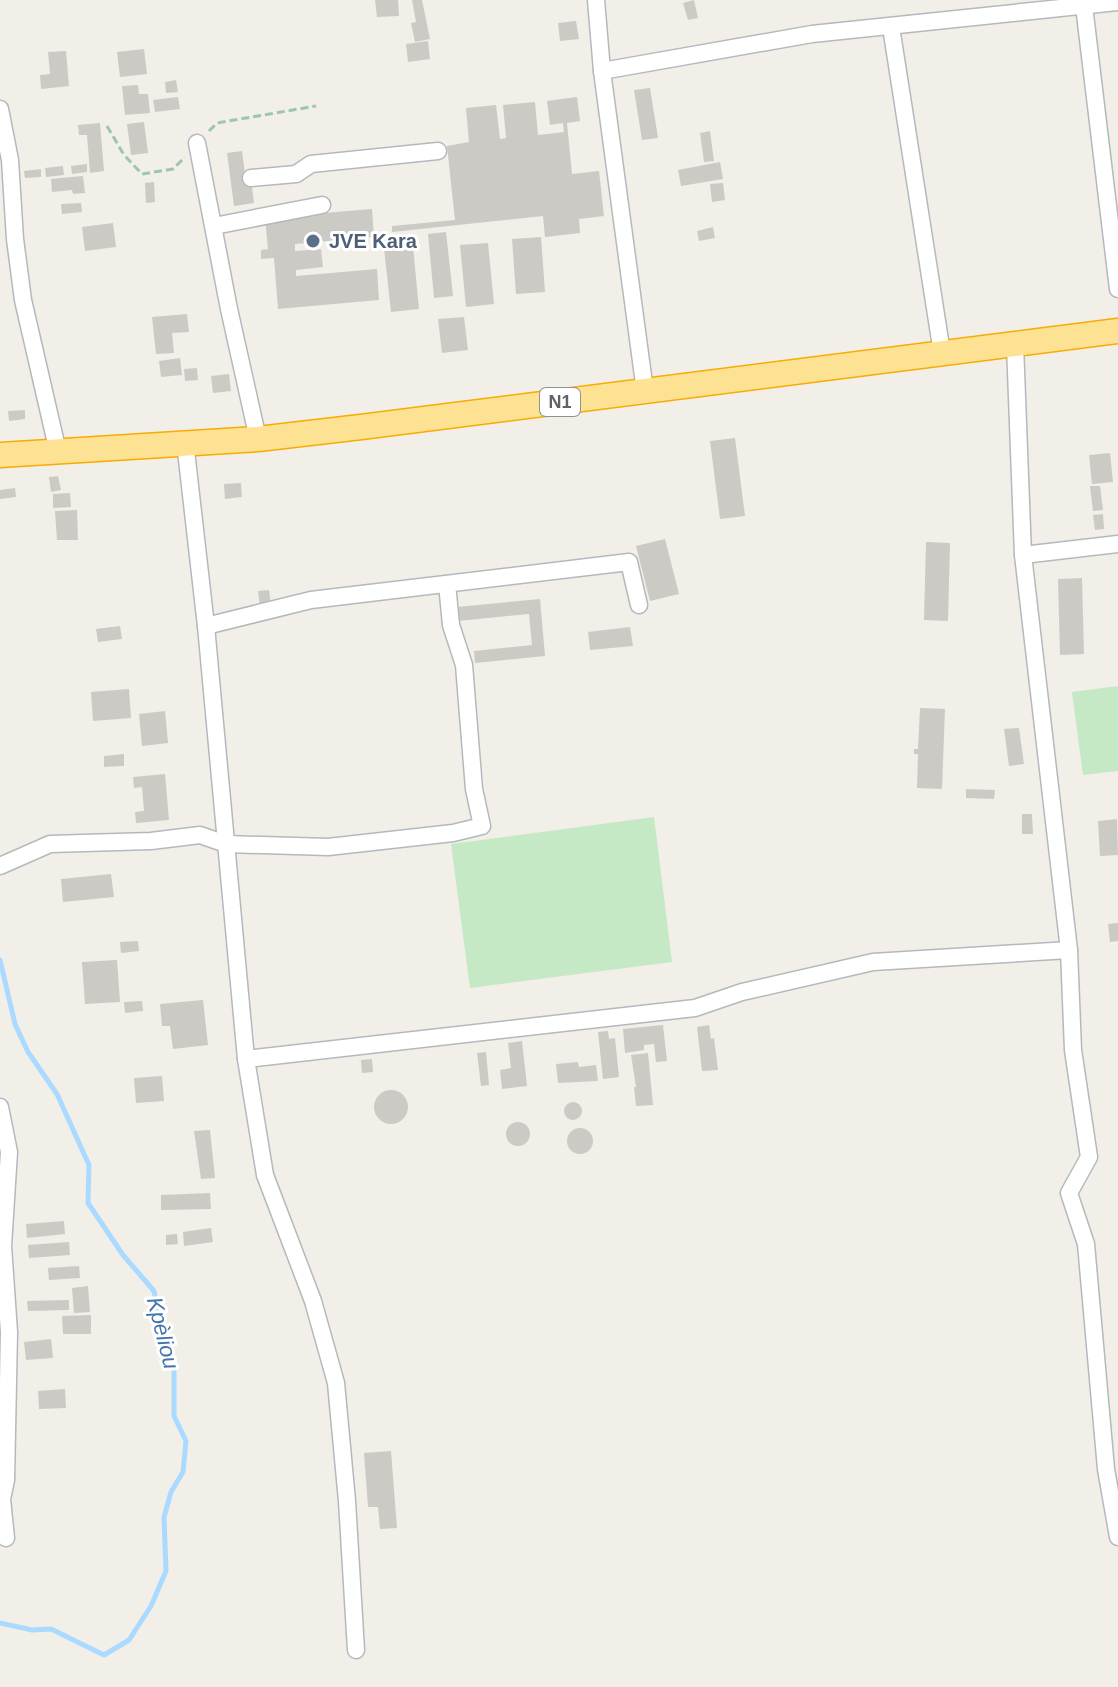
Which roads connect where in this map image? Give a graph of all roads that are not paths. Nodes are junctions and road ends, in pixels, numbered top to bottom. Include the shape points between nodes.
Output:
1 (596, 0) edge
2 (1118, 2) edge
3 (1084, 6) junction
4 (891, 27) junction
5 (602, 71) junction
6 (0, 109) edge
7 (197, 143) road end
8 (438, 151) dead end
9 (251, 178) dead end
10 (322, 205) dead end
11 (214, 226) junction
12 (1118, 289) edge
13 (1118, 331) edge
14 (1015, 345) junction
15 (942, 353) junction
16 (645, 391) junction
17 (258, 439) junction
18 (185, 442) junction
19 (58, 452) junction
20 (0, 455) edge
21 (1118, 544) edge
22 (1023, 555) junction
23 (447, 584) junction
24 (639, 605) dead end
25 (206, 626) junction
26 (226, 844) junction
27 (0, 866) edge
28 (1069, 950) junction
29 (246, 1059) junction
30 (0, 1107) edge
31 (1, 1499) edge
32 (1118, 1537) edge
33 (6, 1538) dead end
34 (356, 1650) dead end

1 - 5 street
2 - 3 street
3 - 4 street
3 - 12 street
4 - 5 street via 812,34
4 - 15 street
5 - 16 street
6 - 19 street via 23,300
7 - 11 street
8 - 9 street via 311,164 296,174
10 - 11 street
11 - 17 street
13 - 14 highway, N1
14 - 15 highway, N1
14 - 22 street
15 - 16 highway, N1
16 - 17 highway, N1
17 - 18 highway, N1
18 - 19 highway, N1
18 - 25 street
19 - 20 highway, N1
21 - 22 street
22 - 28 street
23 - 24 street via 629,562
23 - 25 street via 311,600
23 - 26 street via 451,625 464,665 482,826 328,847
25 - 26 street
26 - 27 street via 200,835 50,844
26 - 29 street
28 - 29 street via 873,962 695,1008
28 - 32 street via 1073,1050 1089,1157 1069,1193 1086,1244 1106,1469
29 - 34 street via 265,1175 313,1301 336,1383
30 - 31 street via 9,1152 3,1246 9,1332 6,1480
31 - 33 street

